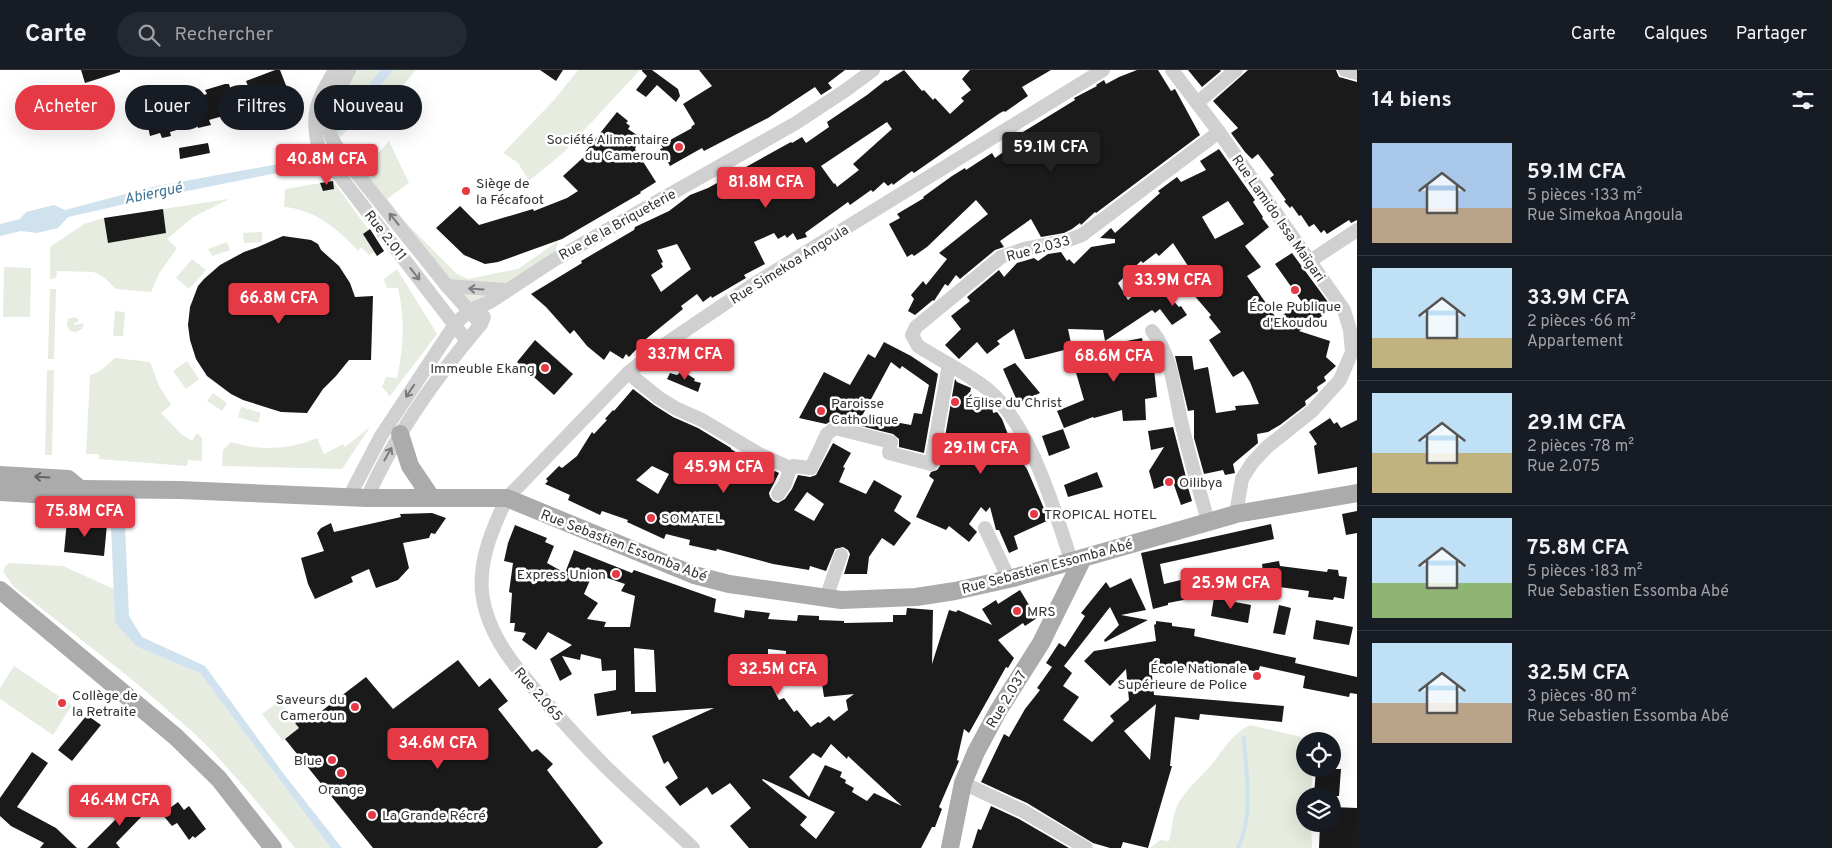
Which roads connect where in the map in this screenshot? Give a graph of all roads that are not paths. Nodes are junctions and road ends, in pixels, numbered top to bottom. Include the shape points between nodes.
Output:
1 (335, 70) edge
2 (350, 70) edge
3 (873, 70) edge
4 (1103, 70) edge
5 (1172, 70) edge
6 (1236, 70) edge
7 (1345, 70) edge
8 (1357, 73) edge
9 (1197, 103) junction
10 (1219, 132) junction
11 (1357, 230) edge
12 (1310, 261) junction
13 (447, 286) junction
14 (505, 290) junction
15 (432, 296) junction
16 (490, 302) junction
17 (470, 310) junction
18 (455, 324) junction
19 (481, 324) junction
20 (1152, 331) dead end
21 (466, 341) junction
22 (442, 344) junction
23 (949, 365) junction
24 (628, 373) junction
25 (400, 434) junction
26 (790, 468) junction
27 (0, 475) edge
28 (80, 489) junction
29 (0, 492) edge
30 (1357, 493) edge
31 (778, 494) dead end
32 (349, 497) junction
33 (431, 497) junction
34 (366, 498) junction
35 (507, 498) junction
36 (1236, 514) junction
37 (1208, 522) junction
38 (985, 528) dead end
39 (841, 555) dead end
40 (1077, 559) junction
41 (1009, 579) junction
42 (0, 590) edge
43 (826, 598) junction
44 (963, 783) junction
45 (273, 848) edge
46 (693, 848) edge
47 (950, 848) edge
48 (1086, 848) edge

1 -> 15 street, Rue 2.011 via 320,95 315,111 319,149
13 -> 2 street, Rue 2.011 via 342,155 331,136 329,114
3 - 14 street, Rue de la Briqueterie via 796,123
4 - 24 street, Rue Simekoa Angoula via 751,286 658,348
5 - 9 street, Rue Lamido Issa Maïgari
6 - 9 street
7 - 8 street
9 - 10 street, Rue Lamido Issa Maïgari
10 - 12 street, Rue Lamido Issa Maïgari
10 - 23 street, Rue 2.033 via 1082,235 1001,257 916,327 912,335 918,346
11 - 12 street
12 - 36 street, Rue Lamido Issa Maïgari via 1344,310 1352,352 1340,380 1312,411 1252,463 1242,479
14 -> 13 street
13 - 17 street, Rue 2.011
14 - 16 street, Rue de la Briqueterie
15 - 18 street, Rue 2.011
15 - 22 street via 442,325
16 - 17 street, Rue de la Briqueterie
16 - 19 street, Rue de la Briqueterie
17 - 18 street, Rue de la Briqueterie
17 - 19 street, Rue 2.011
18 - 21 street, Rue 2.011
18 - 22 street, Rue de la Briqueterie
19 - 21 street, Rue de la Briqueterie
20 - 37 street via 1168,360 1182,428
21 - 25 street, Rue de la Briqueterie
22 -> 32 street, Rue de la Briqueterie via 381,436
23 - 26 street via 930,464 889,453 891,442 835,428 827,434 811,468
23 - 40 street via 986,389 1018,426
24 - 26 street via 659,398
24 - 35 street, Rue Simekoa Angoula
25 - 33 main road via 410,466
34 -> 25 street, Rue de la Briqueterie
26 - 31 street
28 -> 27 main road via 68,479
28 - 29 main road, Rue Sebastien Essomba Abé via 66,496
28 - 32 main road, Rue Sebastien Essomba Abé
30 - 36 main road, Rue Sebastien Essomba Abé
32 - 34 main road, Rue Sebastien Essomba Abé
33 - 34 main road, Rue Sebastien Essomba Abé
33 - 35 main road, Rue Sebastien Essomba Abé
35 - 43 main road, Rue Sebastien Essomba Abé via 694,574 729,584
35 - 46 street, Rue 2.065 via 494,524 482,567 482,592 494,633 508,658 578,739
36 - 37 main road, Rue Sebastien Essomba Abé
37 - 40 main road, Rue Sebastien Essomba Abé
38 - 41 street
39 - 43 street
40 - 41 main road, Rue Sebastien Essomba Abé
40 - 44 main road, Rue 2.037 via 1041,643 998,711
41 - 43 main road, Rue Sebastien Essomba Abé via 916,596
42 - 45 main road via 176,737 219,779
44 - 47 main road, Rue 2.037
44 - 48 street via 1023,811

